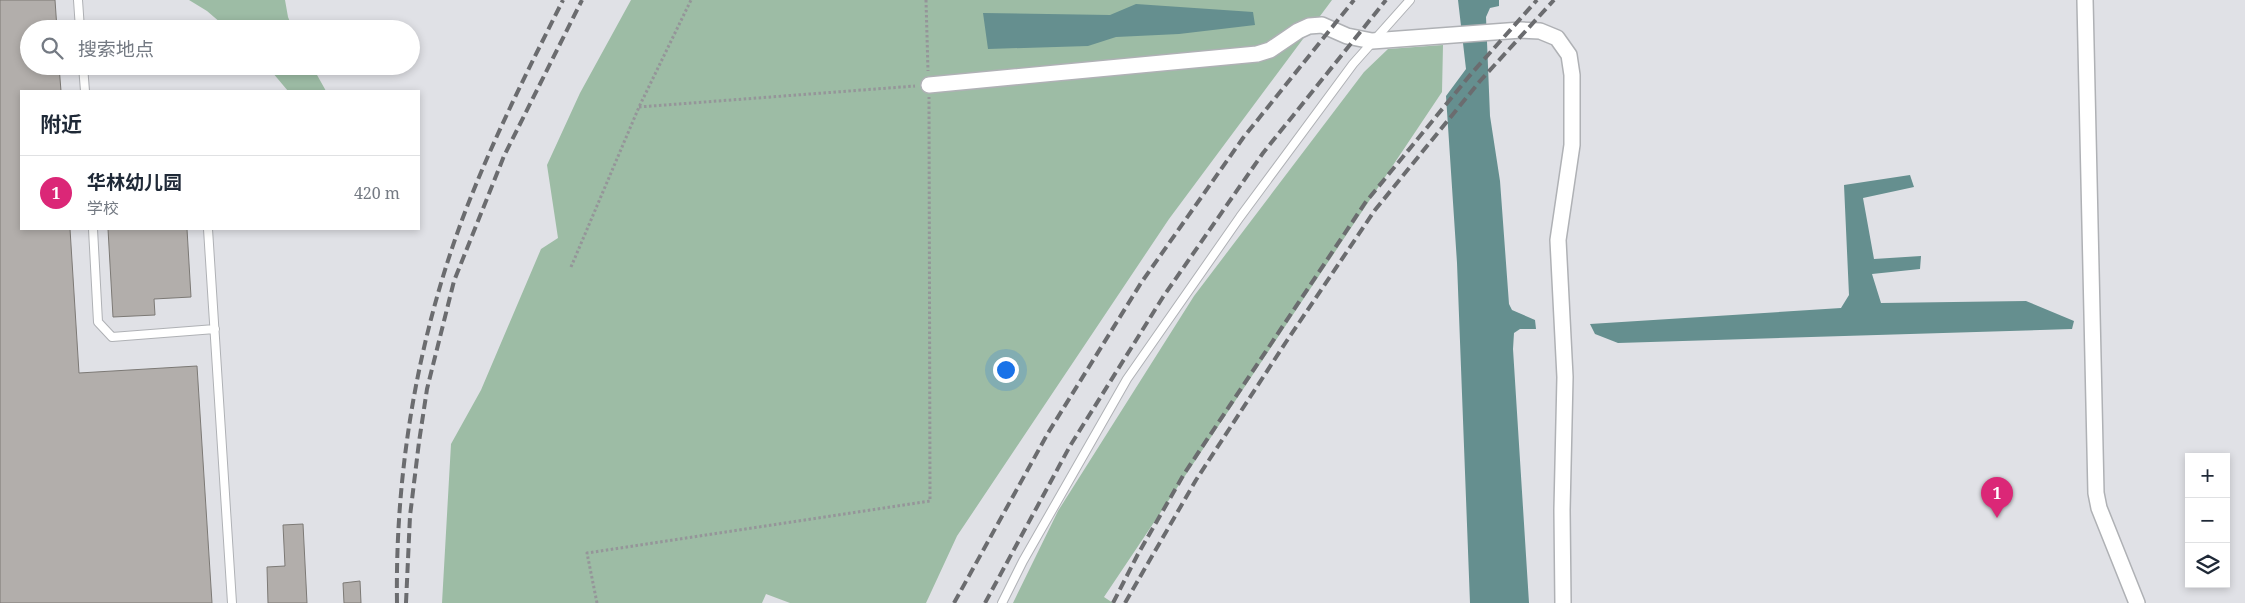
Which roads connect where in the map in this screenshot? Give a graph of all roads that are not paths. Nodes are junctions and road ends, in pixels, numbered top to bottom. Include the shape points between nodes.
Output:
1 (78, 0) edge
2 (1410, 0) edge
3 (2085, 0) edge
4 (79, 20) edge
5 (1372, 41) junction
6 (84, 75) edge
7 (928, 85) road end
8 (85, 90) edge
9 (93, 230) edge
10 (208, 230) edge
11 (215, 329) junction
12 (232, 603) edge
13 (1002, 603) edge
14 (1563, 603) edge
15 (2136, 603) edge

1 - 4 lane
2 - 5 lane
3 - 15 street via 2096,494
5 - 7 street via 1346,36 1322,26 1309,26 1270,50 1257,54
5 - 13 lane via 1240,217 1127,379
5 - 14 street via 1526,30 1557,38 1564,46 1571,66 1572,145 1558,240 1565,377
6 - 8 lane
9 - 11 lane via 98,322 112,336
10 - 11 lane
11 - 12 lane

